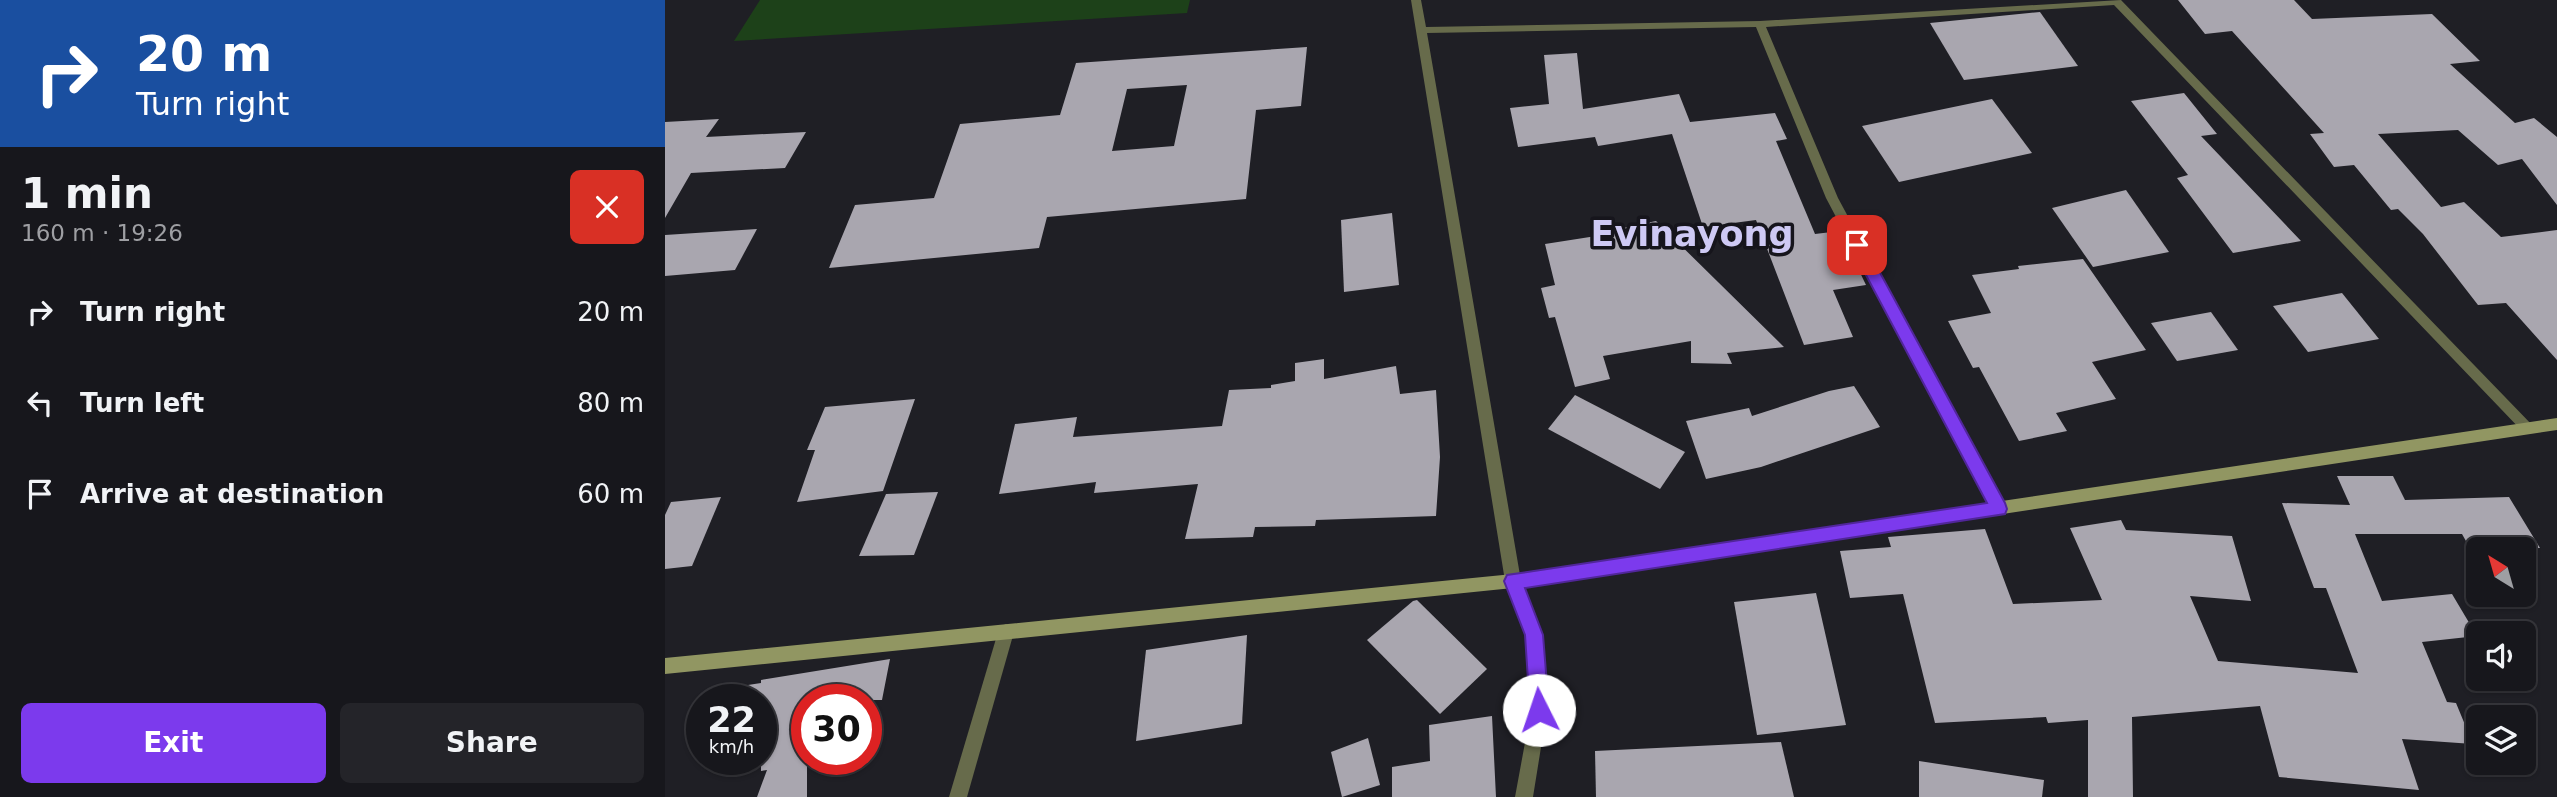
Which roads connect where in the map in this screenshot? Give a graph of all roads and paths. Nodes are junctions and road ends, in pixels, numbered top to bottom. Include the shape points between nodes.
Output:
1 (1416, 0) edge
2 (2116, 1) edge
3 (1760, 24) junction
4 (1421, 30) junction
5 (2557, 424) edge
6 (2528, 429) junction
7 (1999, 509) junction
8 (1513, 581) junction
9 (1006, 632) junction
10 (665, 666) edge
11 (958, 797) edge
12 (1524, 797) edge

1 - 4 street
2 - 3 street
2 - 6 street
3 - 4 street
3 - 7 street via 1832,198
4 - 8 street
5 - 6 street
6 - 7 street
7 - 8 street
8 - 9 street
8 - 12 street via 1534,635 1539,710
9 - 10 street
9 - 11 street

